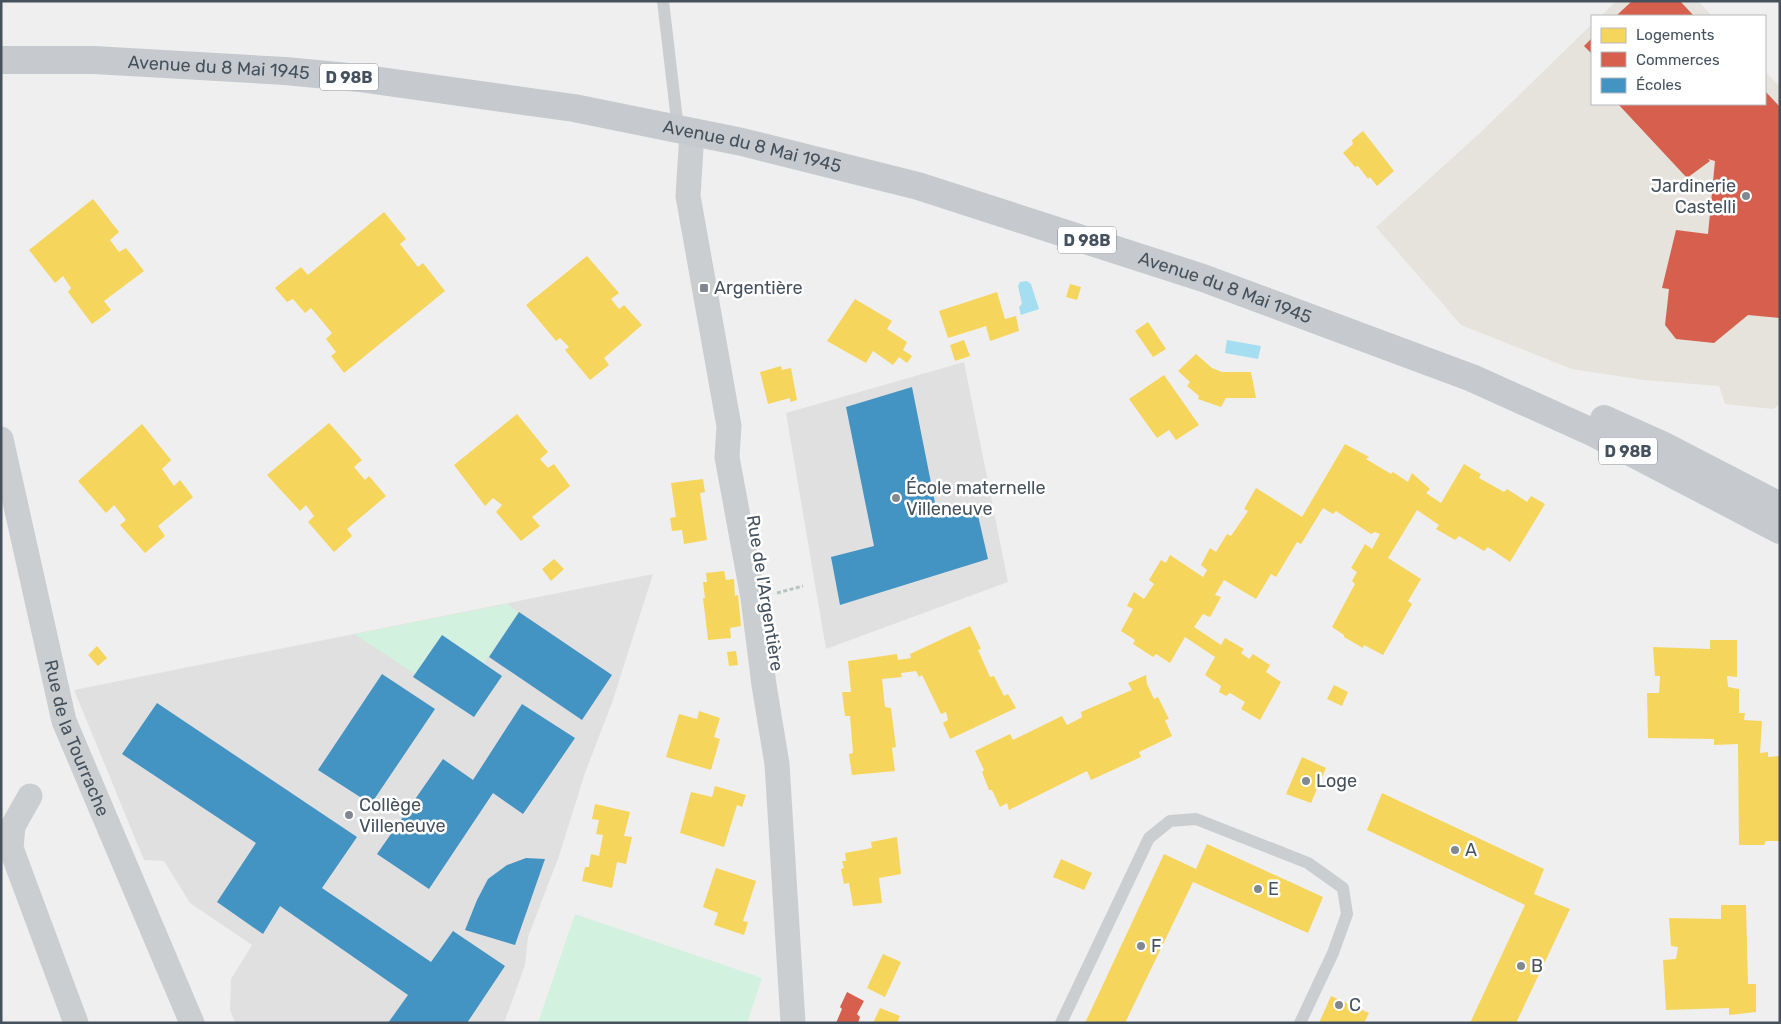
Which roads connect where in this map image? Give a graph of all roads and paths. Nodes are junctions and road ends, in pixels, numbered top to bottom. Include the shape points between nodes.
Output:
1 (663, 1) edge
2 (1, 60) edge
3 (685, 130) junction
4 (1472, 378) junction
5 (729, 426) junction
6 (1, 439) edge
7 (1780, 506) edge
8 (1780, 530) edge
9 (803, 586) dead end
10 (768, 596) junction
11 (777, 764) junction
12 (30, 796) dead end
13 (76, 1023) edge
14 (192, 1023) edge
15 (792, 1023) edge
16 (1061, 1023) edge
17 (1300, 1023) edge

1 - 3 lane
2 - 3 main road, Avenue du 8 Mai 1945 / D 98B via 94,60 359,78 574,108
3 - 4 main road, Avenue du 8 Mai 1945 / D 98B via 928,189 1203,278
3 - 5 street, Rue de l'Argentière via 688,196
4 - 7 main road, Avenue du 8 Mai 1945 / D 98B via 1596,415
4 - 8 main road, Avenue du 8 Mai 1945 / D 98B via 1594,433
5 - 10 street, Rue de l'Argentière via 742,454
5 - 11 street, Rue de l'Argentière via 727,456 753,598
6 - 14 street, Rue de la Tourrache via 64,721
9 - 10 path
10 - 11 street, Rue de l'Argentière via 781,705
11 - 15 street, Rue de l'Argentière
12 - 13 street via 13,826 11,848
16 - 17 lane via 1150,838 1170,821 1196,819 1308,863 1343,888 1347,914 1333,953

